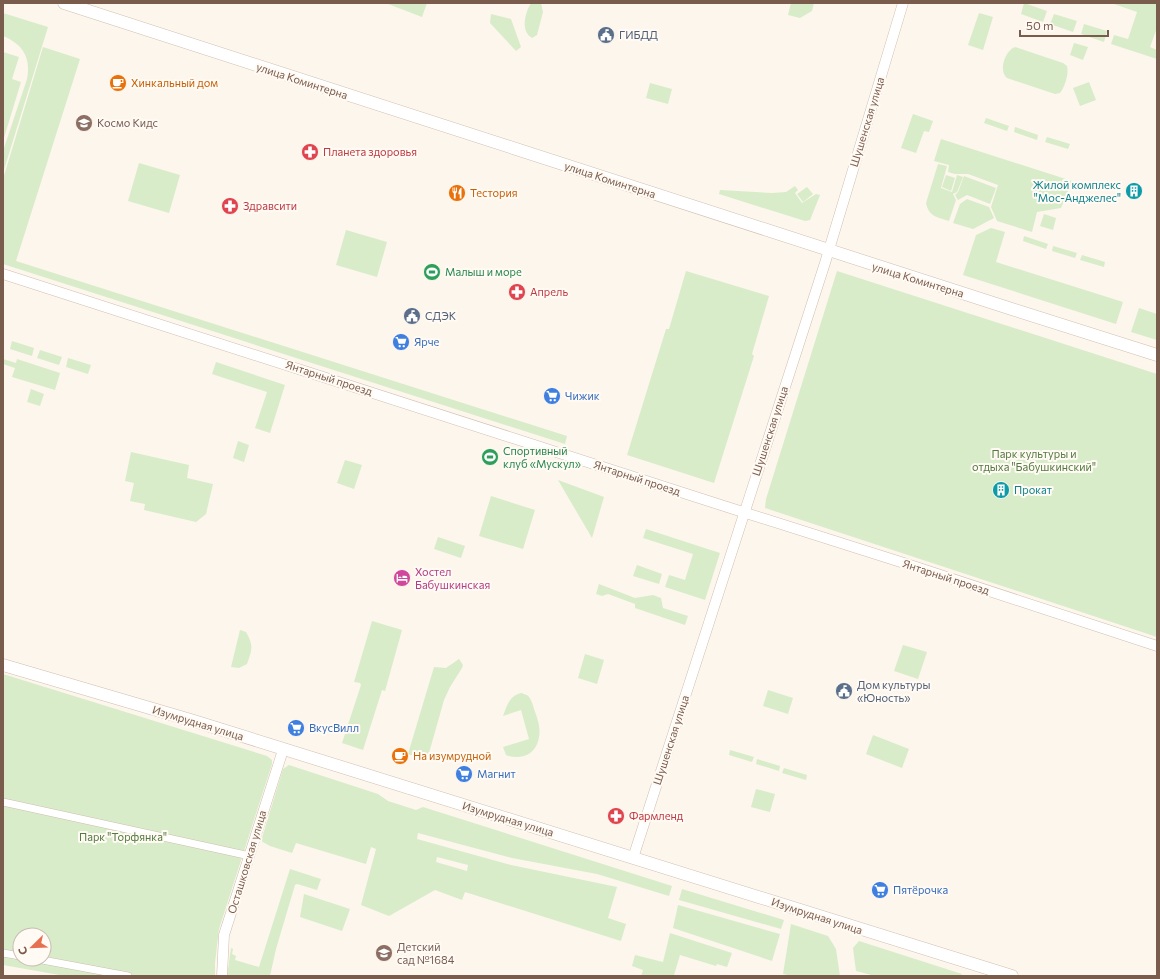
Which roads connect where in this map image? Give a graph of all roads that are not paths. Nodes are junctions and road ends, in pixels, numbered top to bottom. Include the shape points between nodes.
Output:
1 (64, 3) edge
2 (903, 3) edge
3 (828, 251) junction
4 (3, 274) edge
5 (1157, 355) edge
6 (744, 512) junction
7 (1157, 646) edge
8 (3, 665) edge
9 (284, 750) junction
10 (3, 802) edge
11 (250, 856) junction
12 (633, 858) junction
13 (52, 962) edge
14 (128, 976) edge
15 (222, 976) edge
16 (1012, 976) edge

1 - 3 street, улица Коминтерна
2 - 3 street, Шушенская улица
3 - 5 street, улица Коминтерна
3 - 6 street, Шушенская улица
4 - 6 street, Янтарный проезд
6 - 7 street, Янтарный проезд
6 - 12 street, Шушенская улица
8 - 9 street, Изумрудная улица
9 - 11 street, Осташковская улица
9 - 12 street, Изумрудная улица
10 - 11 street
11 - 15 street, Осташковская улица via 224,935
12 - 16 street, Изумрудная улица
13 - 14 street

